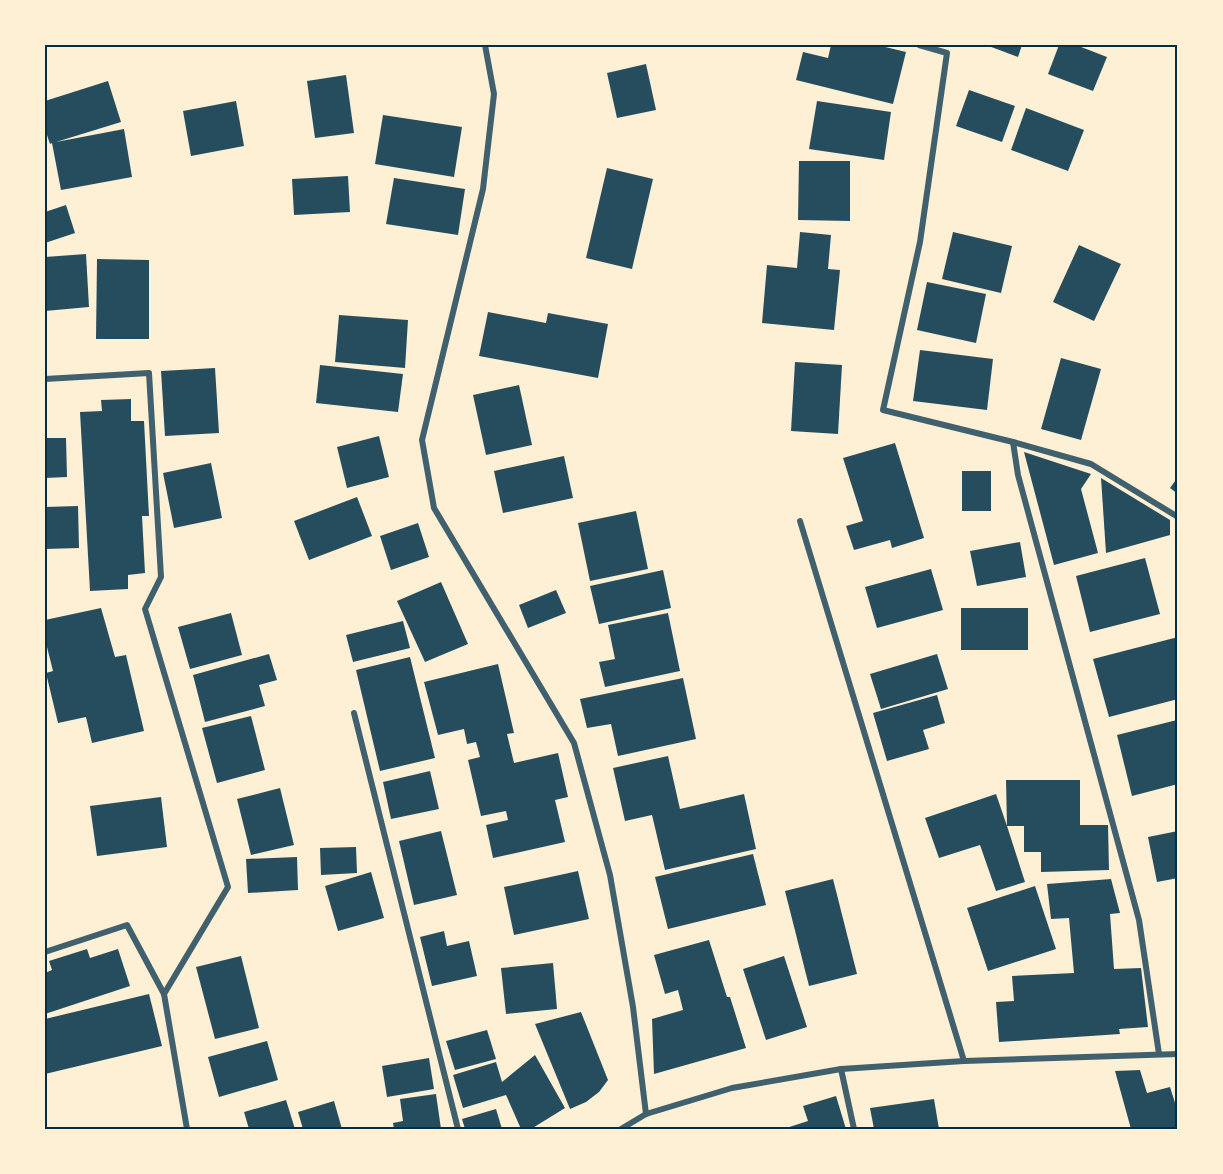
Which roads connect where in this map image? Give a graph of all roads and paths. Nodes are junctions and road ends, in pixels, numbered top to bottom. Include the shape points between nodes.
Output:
1 (485, 45) edge
2 (919, 45) edge
3 (45, 379) edge
4 (1013, 441) junction
5 (1178, 517) edge
6 (800, 521) dead end
7 (354, 713) dead end
8 (45, 951) edge
9 (164, 994) junction
10 (1160, 1054) junction
11 (1178, 1054) edge
12 (964, 1061) junction
13 (841, 1069) junction
14 (646, 1114) junction
15 (187, 1129) edge
16 (458, 1129) edge
17 (621, 1129) edge
18 (854, 1129) edge

1 - 14 street via 494,94 483,189 422,440 434,508 574,743 610,875 633,1007
2 - 4 street via 947,53 920,242 882,410
3 - 9 street via 149,374 161,577 145,609 228,887
4 - 5 street via 1091,464
4 - 10 street via 1018,475 1138,920
6 - 12 street
7 - 16 street
8 - 9 street via 127,925
9 - 15 street
10 - 11 street
10 - 12 street
12 - 13 street
13 - 14 street via 732,1088
13 - 18 street
14 - 17 street

